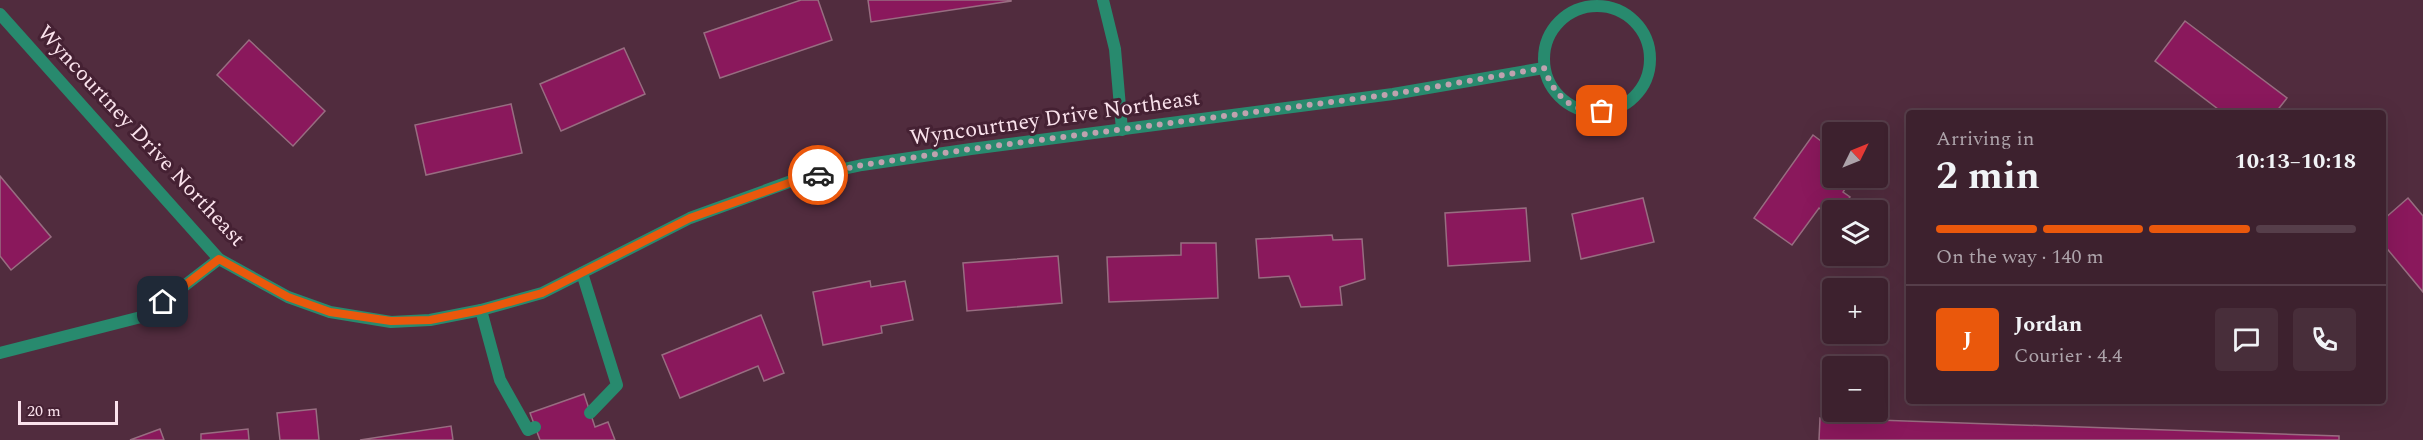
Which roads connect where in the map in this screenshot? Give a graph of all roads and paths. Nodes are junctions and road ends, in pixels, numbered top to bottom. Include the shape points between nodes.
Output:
1 (1103, 0) edge
2 (0, 14) edge
3 (1544, 68) junction
4 (1122, 129) junction
5 (219, 259) junction
6 (582, 273) junction
7 (481, 310) junction
8 (0, 353) edge
9 (590, 413) dead end
10 (535, 427) dead end

1 - 4 street via 1115,49
2 - 5 street, Wyncourtney Drive Northeast
3 - 3 street via 1551,86 1571,106 1589,112 1615,110 1632,100 1648,75 1651,57 1640,26 1626,13 1599,5 1570,12 1556,24 1547,38
3 - 4 street, Wyncourtney Drive Northeast via 1393,94
4 - 6 street, Wyncourtney Drive Northeast via 862,165 797,180 690,218
5 - 7 street, Wyncourtney Drive Northeast via 288,297 330,312 391,321 430,320
5 - 8 street via 145,316
6 - 7 street, Wyncourtney Drive Northeast via 542,293
6 - 9 street via 617,385
7 - 10 street via 500,381 528,430

